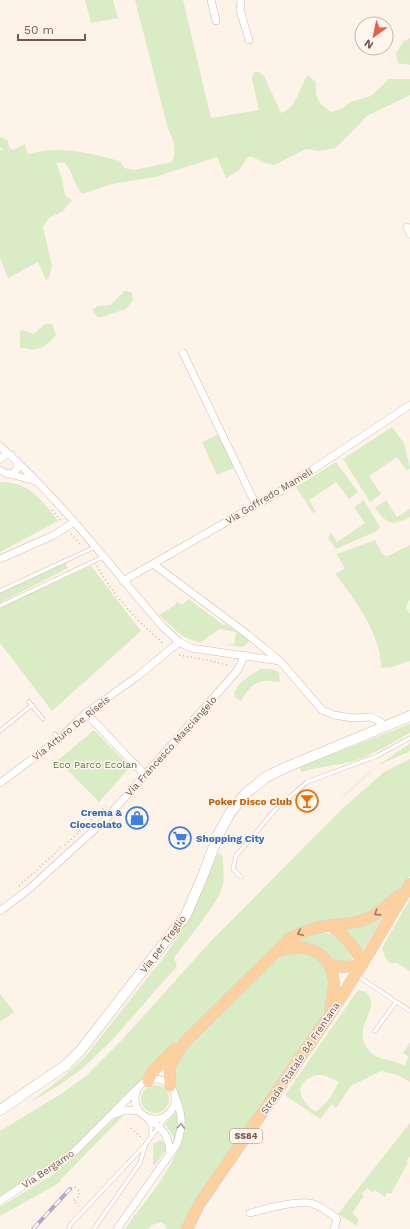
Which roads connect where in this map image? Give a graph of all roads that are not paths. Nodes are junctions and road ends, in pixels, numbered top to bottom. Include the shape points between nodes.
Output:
1 (210, 0) edge
2 (241, 0) edge
3 (216, 21) dead end
4 (248, 40) dead end
5 (407, 227) dead end
6 (410, 234) edge
7 (183, 353) dead end
8 (410, 405) edge
9 (0, 446) edge
10 (11, 455) junction
11 (0, 459) edge
12 (17, 461) junction
13 (0, 470) edge
14 (6, 474) edge
15 (39, 483) junction
16 (256, 505) junction
17 (74, 522) junction
18 (95, 547) junction
19 (103, 557) junction
20 (0, 559) edge
21 (153, 564) junction
22 (123, 582) junction
23 (0, 591) edge
24 (0, 606) edge
25 (179, 642) junction
26 (245, 655) junction
27 (280, 661) junction
28 (29, 702) dead end
29 (32, 705) junction
30 (86, 713) junction
31 (410, 716) edge
32 (43, 718) dead end
33 (383, 726) junction
34 (0, 730) edge
35 (410, 738) edge
36 (145, 775) junction
37 (0, 783) edge
38 (241, 877) dead end
39 (409, 887) edge
40 (0, 911) edge
41 (333, 927) junction
42 (273, 953) junction
43 (363, 963) junction
44 (329, 964) junction
45 (356, 975) junction
46 (396, 1002) junction
47 (410, 1011) edge
48 (329, 1016) junction
49 (375, 1031) dead end
50 (184, 1043) junction
51 (148, 1080) junction
52 (170, 1086) junction
53 (139, 1087) junction
54 (175, 1097) junction
55 (0, 1110) edge
56 (144, 1115) junction
57 (168, 1115) junction
58 (109, 1117) junction
59 (159, 1126) junction
60 (146, 1140) junction
61 (170, 1155) junction
62 (0, 1201) edge
63 (250, 1213) dead end
64 (69, 1229) edge
65 (94, 1229) edge
66 (117, 1229) edge
67 (188, 1229) edge
68 (334, 1229) edge

1 - 3 street
2 - 4 street via 240,10
5 - 6 street
7 - 16 street
8 - 16 street, Via Goffredo Mameli
9 - 10 street
10 - 11 street via 5,455
10 - 12 street
12 - 14 street via 17,469
12 - 15 street
13 - 14 street
14 - 15 street via 27,477
15 - 17 street
16 - 21 street, Via Goffredo Mameli
17 - 18 street
17 - 20 street via 54,535
18 - 19 street
18 - 23 lane
19 - 22 street
19 - 24 lane
21 - 22 street, Via Goffredo Mameli
21 - 27 street
22 - 25 street
25 - 26 street via 198,650
25 - 30 street, Via Arturo De Riseis via 138,676
26 - 27 street
26 - 36 street, Via Francesco Masciangelo via 238,671
27 - 33 street via 322,710 334,715 371,717
28 - 29 lane
29 - 32 lane
29 - 34 lane
30 - 36 street
30 - 37 street, Via Arturo De Riseis
31 - 33 main road, Via per Treglio
33 - 55 main road, Via per Treglio via 272,774 245,794 219,833 190,906 172,934 80,1051 66,1065
35 - 38 lane via 377,756 307,782 274,811 236,856 233,869
36 - 40 street, Via Francesco Masciangelo via 104,821 29,889
39 -> 41 main road via 379,913 367,919
39 - 43 main road, Strada Statale 84 Frentana / SS84
41 -> 42 main road via 306,931 290,938
41 - 43 main road via 345,936
42 - 44 main road via 292,947 307,947 321,955
42 - 50 main road
43 - 44 main road via 352,968
43 - 45 main road, Strada Statale 84 Frentana / SS84
44 - 48 main road via 334,985
45 - 46 lane
45 - 48 main road, Strada Statale 84 Frentana / SS84
46 - 47 lane
46 - 49 lane
48 - 67 main road, Strada Statale 84 Frentana / SS84 via 200,1203
50 - 51 main road via 152,1072
50 - 52 main road via 170,1066
51 - 52 street via 162,1081
51 - 53 street
52 - 54 street
53 - 56 street via 135,1096
53 - 58 street, Via Bergamo
54 - 57 street via 174,1107
61 -> 54 street via 181,1130 181,1112
56 - 57 street via 159,1119
56 - 58 street, Via Bergamo via 122,1111
56 - 59 street
56 - 60 lane via 152,1131
57 - 59 lane
58 - 62 street, Via Bergamo via 62,1162
59 - 60 lane
59 - 61 street via 169,1140
60 - 64 lane
60 - 65 lane via 140,1163
61 - 66 street
63 - 68 street via 265,1208 309,1203 337,1219

